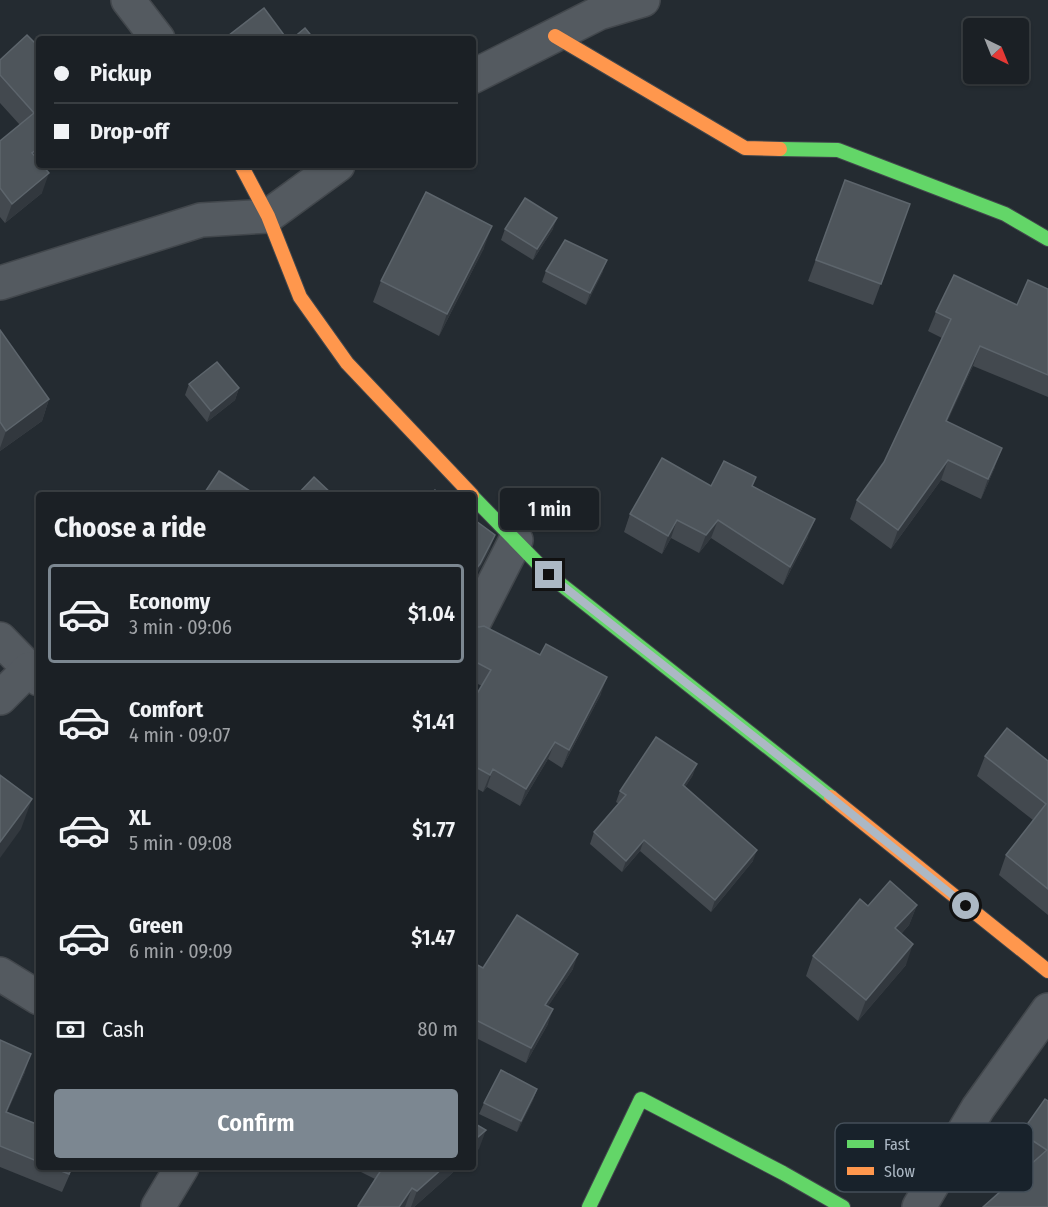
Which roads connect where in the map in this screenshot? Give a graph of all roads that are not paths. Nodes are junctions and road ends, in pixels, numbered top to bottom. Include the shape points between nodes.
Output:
1 (128, 0) edge
2 (643, 0) edge
3 (156, 36) edge
4 (555, 36) junction
5 (476, 75) edge
6 (243, 168) edge
7 (334, 168) edge
8 (268, 216) junction
9 (1048, 238) edge
10 (0, 283) edge
11 (469, 492) edge
12 (476, 499) edge
13 (516, 540) junction
14 (476, 618) edge
15 (0, 639) edge
16 (34, 674) edge
17 (0, 698) edge
18 (1048, 971) edge
19 (0, 974) edge
20 (36, 996) edge
21 (1048, 1010) edge
22 (969, 1123) edge
23 (180, 1170) edge
24 (928, 1192) edge
25 (158, 1207) edge
26 (589, 1207) edge
27 (843, 1207) edge
28 (919, 1207) edge

1 - 3 street
2 - 4 street via 599,13
4 - 5 street
4 - 9 street via 745,148 838,150 1005,214
6 - 8 street
7 - 8 street
8 - 10 street via 201,220
8 - 11 street via 300,297 347,363
12 - 13 street
13 - 14 street
13 - 18 street via 549,575
15 - 16 street
16 - 17 street
19 - 20 street
21 - 22 street
23 - 25 street
24 - 28 street
26 - 27 street via 641,1100

